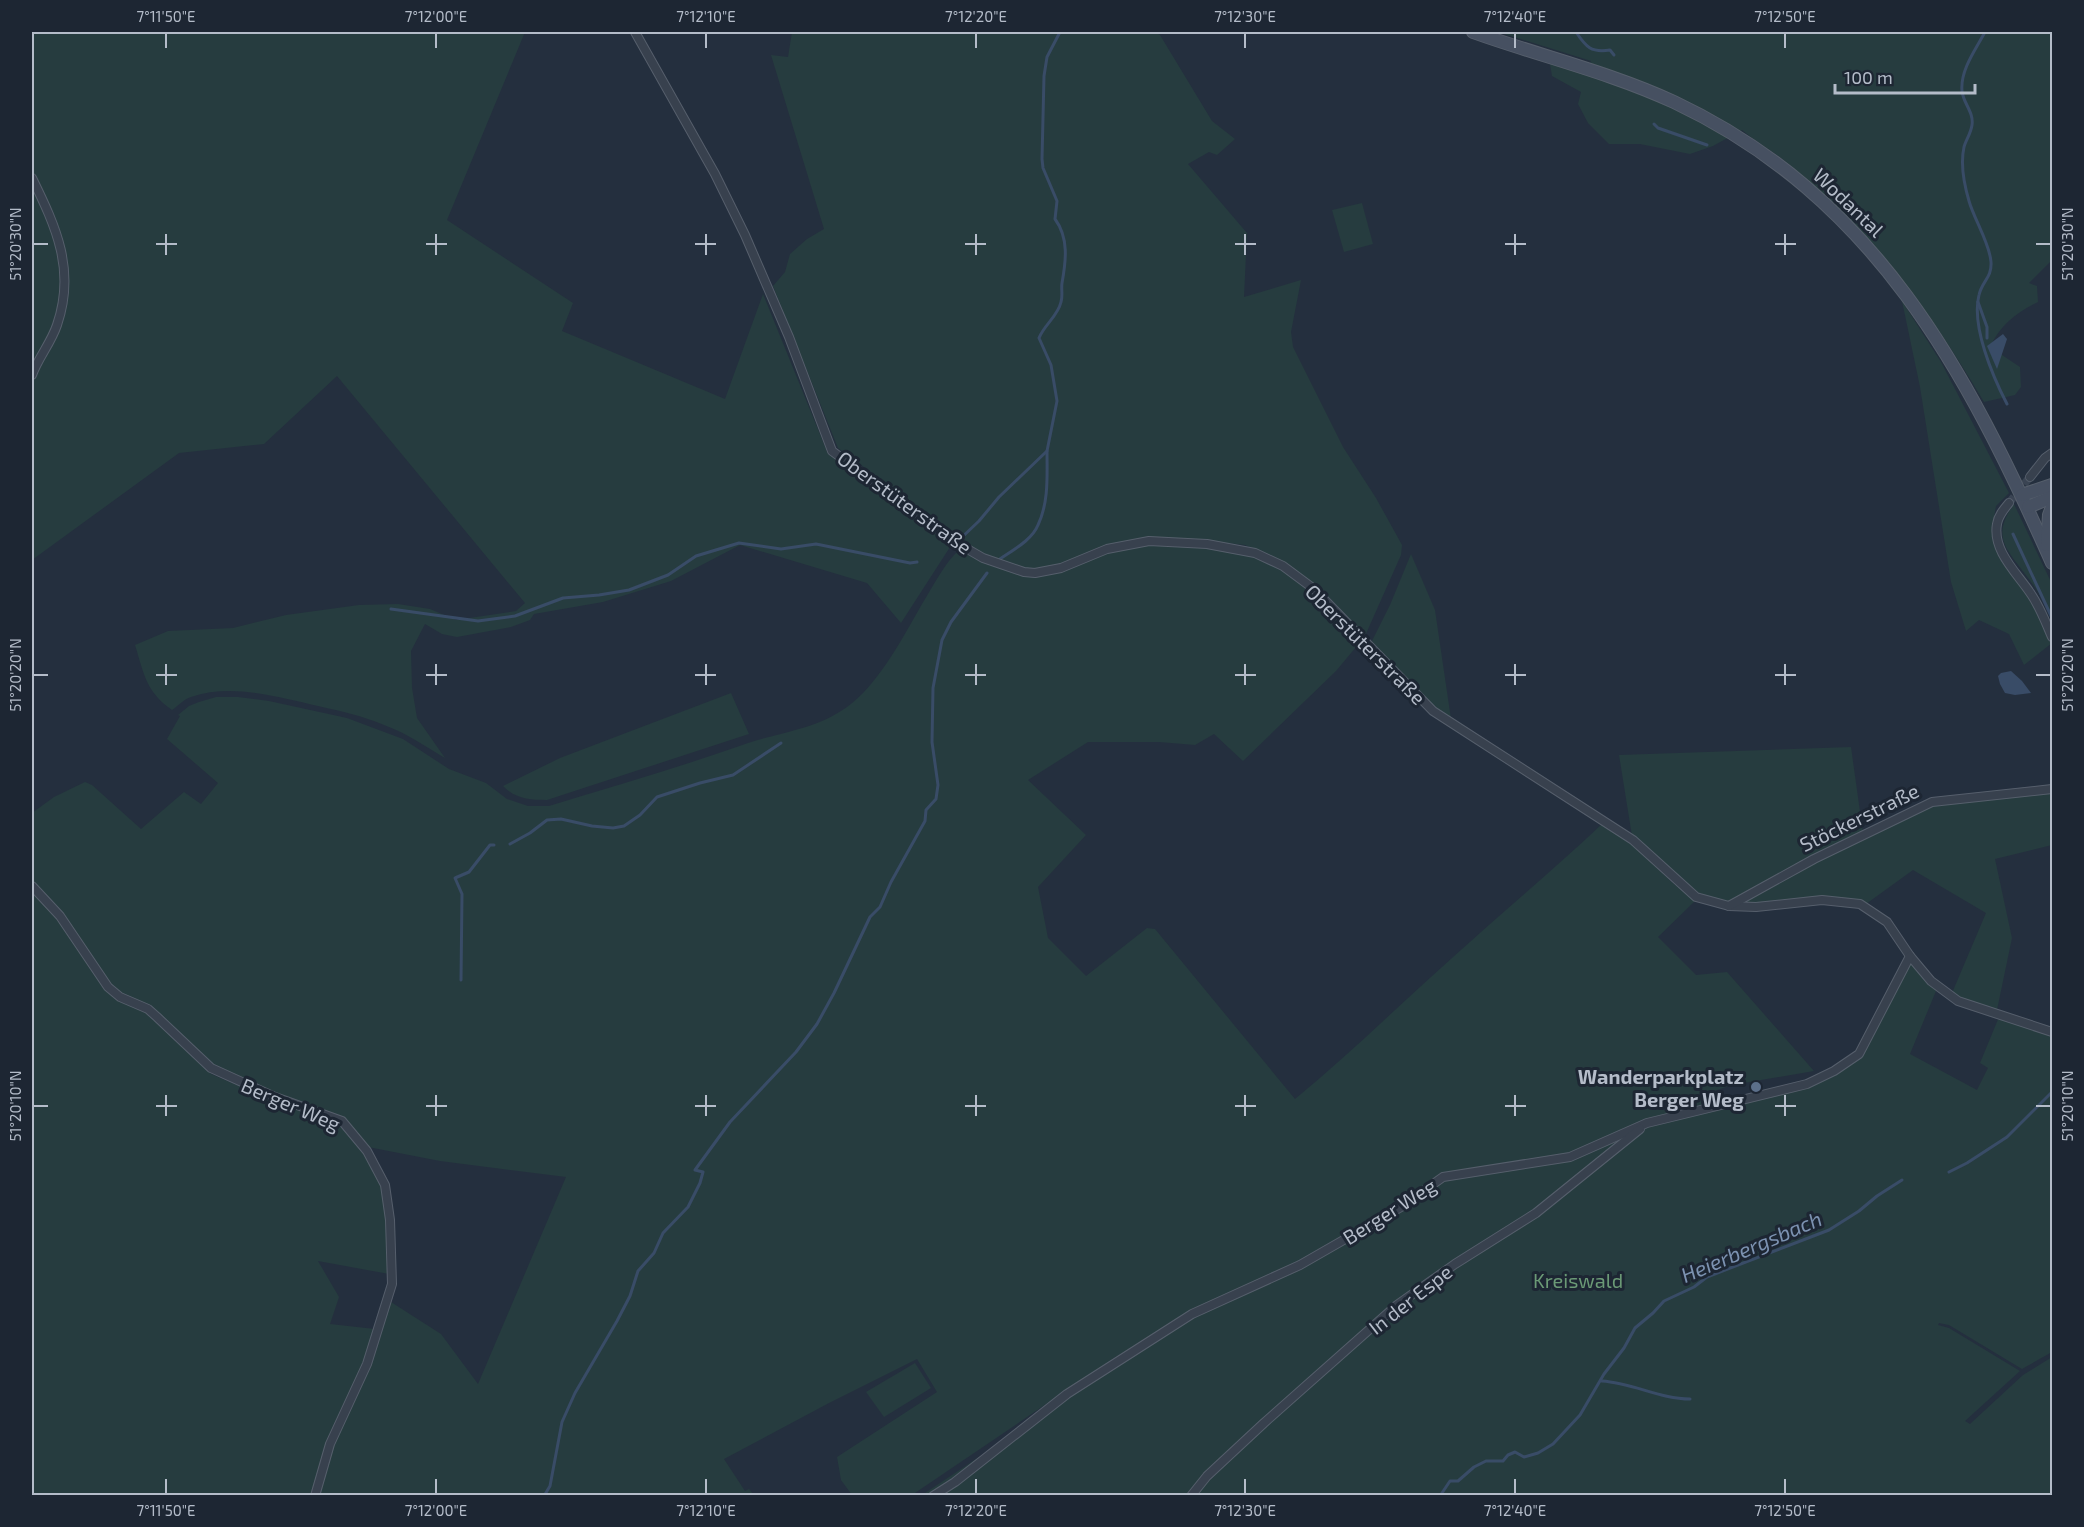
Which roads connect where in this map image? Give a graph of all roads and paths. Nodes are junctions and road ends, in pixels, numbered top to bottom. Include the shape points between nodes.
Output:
1 (635, 32) edge
2 (1473, 32) edge
3 (32, 178) edge
4 (32, 375) edge
5 (2052, 453) edge
6 (2030, 477) tunnel mouth
7 (2052, 484) edge
8 (2052, 497) edge
9 (2025, 501) junction
10 (2009, 503) tunnel mouth
11 (2052, 507) edge
12 (2046, 549) junction
13 (2052, 563) edge
14 (2052, 637) edge
15 (2052, 789) edge
16 (32, 886) edge
17 (1729, 906) junction
18 (1910, 956) junction
19 (2052, 1032) edge
20 (1647, 1123) junction
21 (315, 1496) edge
22 (933, 1496) edge
23 (1191, 1496) edge

1 - 17 street, Oberstüterstraße via 745,235 832,451 957,543 983,558 1023,572 1060,568 1107,549 1149,542 1207,544 1255,553 1283,566 1314,589 1433,711 1633,840 1696,897
2 - 9 main road, Wodantal via 1599,72 1674,102 1781,165 1852,228 1916,307 1968,390
3 - 4 street via 54,224 66,283 57,325
5 - 6 street
7 - 9 main road
8 - 9 main road
9 - 12 main road, Wodantal
10 - 14 street via 1997,525 2000,547 2005,560 2034,598
11 - 12 main road
12 - 13 main road, Wodantal
15 - 17 street, Stöckerstraße via 1932,802
16 - 21 street, Berger Weg via 60,916 108,987 148,1009 211,1068 342,1121 367,1150 385,1185 392,1284 367,1364 330,1443
17 - 18 street, Oberstüterstraße via 1822,900 1860,904 1887,922
18 - 19 street, Oberstüterstraße via 1931,981 1958,1001
18 - 20 street, Berger Weg via 1859,1054 1834,1071 1807,1084
20 - 22 street, Berger Weg via 1570,1157 1443,1177 1401,1207 1300,1265 1192,1314 1067,1394
20 - 23 street, In der Espe via 1536,1213 1397,1305 1264,1423

